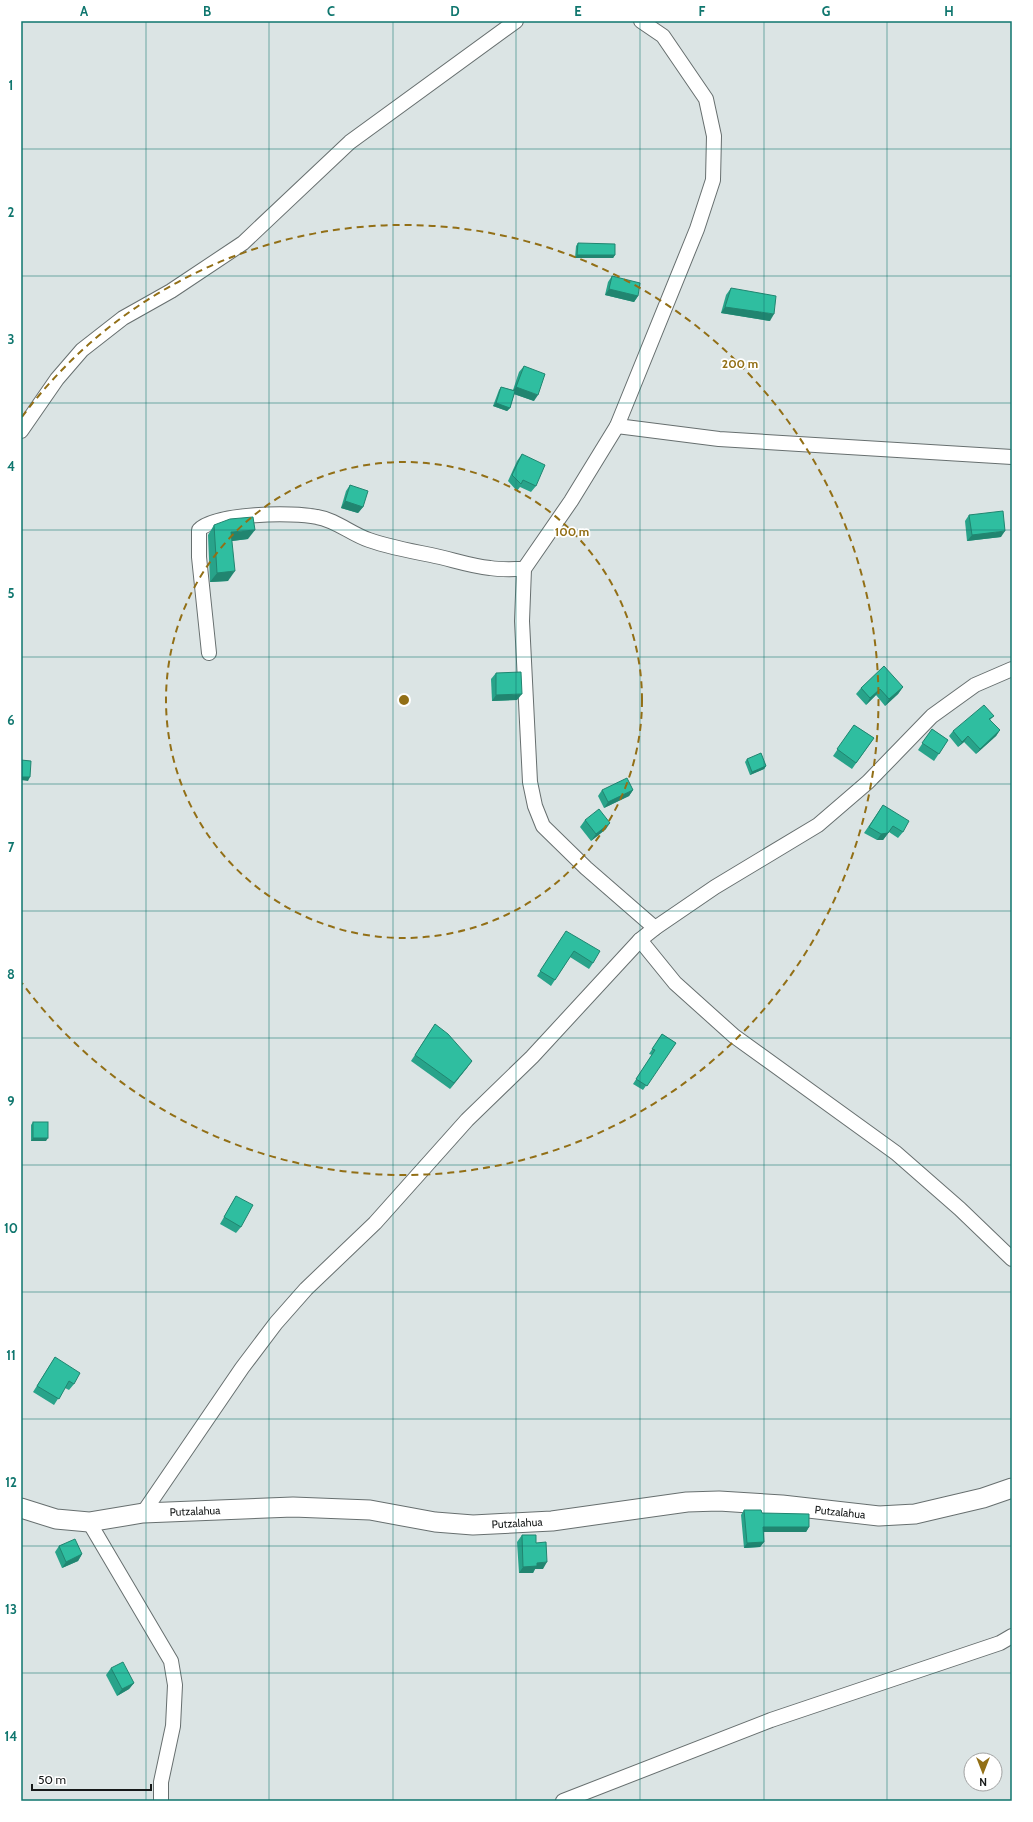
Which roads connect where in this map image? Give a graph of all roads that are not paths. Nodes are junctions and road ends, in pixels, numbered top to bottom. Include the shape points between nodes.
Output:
1 (516, 21) edge
2 (641, 21) edge
3 (617, 426) junction
4 (21, 431) edge
5 (1012, 457) edge
6 (524, 569) junction
7 (209, 653) dead end
8 (1012, 669) edge
9 (655, 928) junction
10 (640, 940) junction
11 (1012, 1259) edge
12 (1012, 1488) edge
13 (21, 1508) edge
14 (143, 1513) junction
15 (89, 1522) junction
16 (1012, 1636) edge
17 (161, 1801) edge
18 (564, 1801) edge

1 - 4 street via 350,142 243,243 123,318 82,350 57,379
2 - 3 street via 663,36 706,99 714,136 713,180 694,236
3 - 5 street via 719,439
3 - 6 street via 571,501
6 - 7 street via 490,568 384,545 317,517 255,516 213,521 199,530 199,557
6 - 9 street via 522,621 530,782 535,806 543,826 591,873
8 - 9 street via 975,685 932,716 868,782 818,825 715,887
9 - 10 street
10 - 11 street via 675,983 734,1036 896,1154 960,1209
10 - 14 street via 532,1057 462,1125 375,1223 306,1289 276,1323 242,1368
12 - 14 street, Putzalahua via 983,1498 915,1514 879,1516 719,1501 687,1502 552,1521 473,1525 435,1522 370,1510 292,1508
13 - 15 street, Putzalahua via 56,1519
14 - 15 street, Putzalahua
15 - 17 street via 171,1661 175,1685 173,1726 161,1782
16 - 18 street via 1000,1643 771,1720

